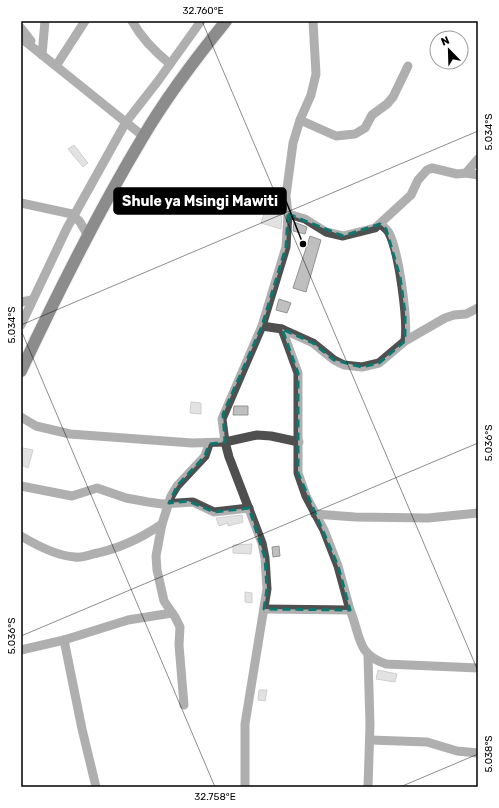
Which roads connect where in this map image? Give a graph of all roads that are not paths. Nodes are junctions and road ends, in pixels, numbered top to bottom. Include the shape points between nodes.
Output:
1 (45, 21) edge
2 (85, 21) edge
3 (132, 21) edge
4 (200, 21) edge
5 (226, 21) edge
6 (313, 21) edge
7 (21, 28) edge
8 (21, 38) edge
9 (33, 48) junction
10 (42, 55) junction
11 (170, 64) junction
12 (56, 66) junction
13 (408, 66) dead end
14 (300, 120) junction
15 (126, 122) junction
16 (143, 136) junction
17 (478, 159) edge
18 (466, 173) junction
19 (478, 175) edge
20 (21, 203) edge
21 (288, 214) junction
22 (74, 215) junction
23 (380, 224) junction
24 (88, 236) junction
25 (32, 300) junction
26 (21, 302) edge
27 (478, 308) edge
28 (21, 325) edge
29 (262, 326) junction
30 (282, 329) junction
31 (405, 341) junction
32 (21, 371) edge
33 (21, 417) edge
34 (224, 442) junction
35 (299, 442) junction
36 (209, 444) junction
37 (21, 486) edge
38 (169, 503) junction
39 (249, 508) junction
40 (478, 513) edge
41 (315, 514) junction
42 (162, 524) junction
43 (21, 536) edge
44 (264, 609) junction
45 (350, 610) junction
46 (172, 613) junction
47 (64, 640) junction
48 (21, 650) edge
49 (368, 656) junction
50 (478, 668) edge
51 (184, 705) dead end
52 (370, 740) junction
53 (478, 753) edge
54 (96, 787) edge
55 (245, 787) edge
56 (368, 787) edge

1 - 10 street
2 - 12 street
3 - 11 street via 152,49
4 - 11 street
5 - 16 highway via 177,85
6 - 14 street via 316,74 311,95
7 - 9 street
8 - 9 street
9 - 10 street
10 - 12 street
11 - 15 street
12 - 15 street
13 - 14 street via 393,97 372,115 365,128 355,134 336,136
14 - 21 street via 293,144 286,196
15 - 16 street
15 - 22 street
16 - 24 highway
17 - 18 street
18 - 19 street
18 - 23 street via 457,174 432,168 427,170 418,180 411,196
20 - 22 street
21 - 23 street via 305,219 326,232 343,236 375,228
21 - 29 street via 286,247
22 - 24 street
22 - 25 street
23 - 31 street via 390,234 400,277 405,313
24 - 32 highway
25 - 26 street
25 - 28 street
27 - 31 street via 466,314 446,318
29 - 30 street
29 - 34 street via 223,414
30 - 31 street via 313,343 344,365 362,368 379,363
30 - 35 street via 298,373
33 - 36 street via 36,426 70,434
34 - 35 street via 257,435
34 - 36 street
34 - 39 street
35 - 41 street via 298,473
36 - 38 street via 205,456 176,486
37 - 38 street via 72,496 97,488 126,498
38 - 39 street via 188,501 214,512
38 - 42 street
39 - 44 street via 265,558 267,589
40 - 41 street via 428,518
41 - 45 street via 338,566
42 - 43 street via 126,545 79,557 45,549
42 - 46 street via 156,556 157,570 164,601
44 - 45 street
44 - 55 street via 245,724
45 - 49 street
46 - 47 street via 128,620
46 - 51 street via 180,627
47 - 48 street
47 - 54 street
49 - 50 street via 386,664
49 - 52 street
52 - 53 street via 427,742 456,751
52 - 56 street

